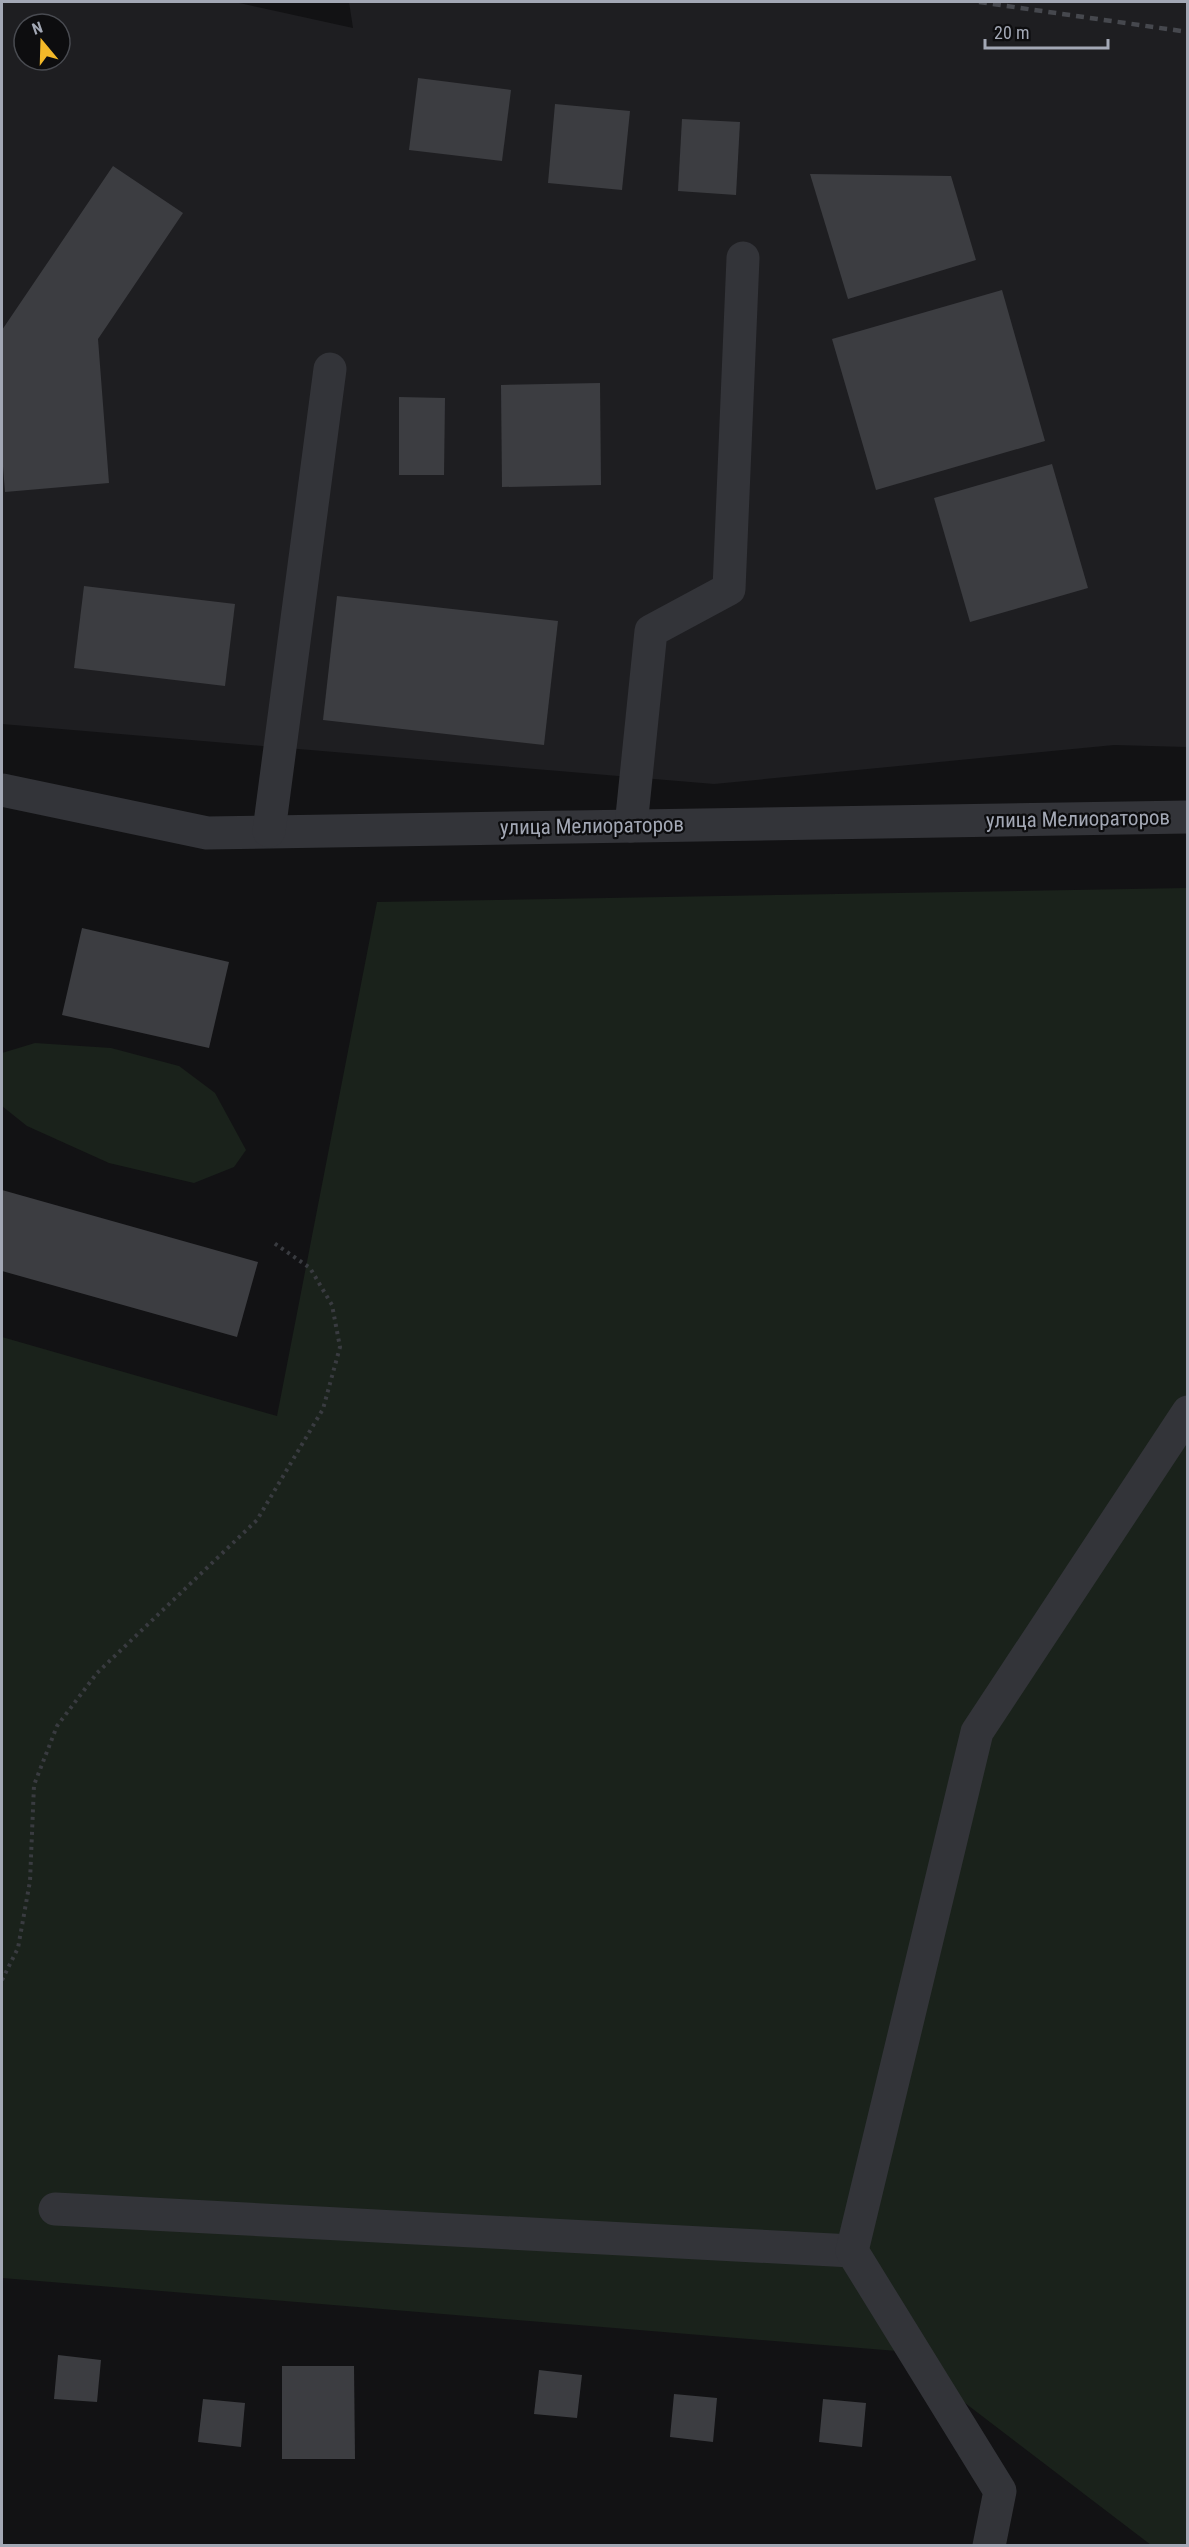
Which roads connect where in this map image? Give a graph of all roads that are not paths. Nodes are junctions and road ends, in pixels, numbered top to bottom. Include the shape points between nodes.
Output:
1 (743, 258) dead end
2 (330, 369) dead end
3 (2, 790) edge
4 (1188, 817) edge
5 (631, 826) junction
6 (269, 831) junction
7 (1188, 1412) edge
8 (55, 2209) dead end
9 (852, 2251) junction
10 (989, 2546) edge

1 - 5 street via 729,589 651,631
2 - 6 street
3 - 6 street, улица Мелиораторов via 207,832
4 - 5 street, улица Мелиораторов
5 - 6 street, улица Мелиораторов
7 - 9 street via 977,1732
8 - 9 street
9 - 10 street via 1000,2491

